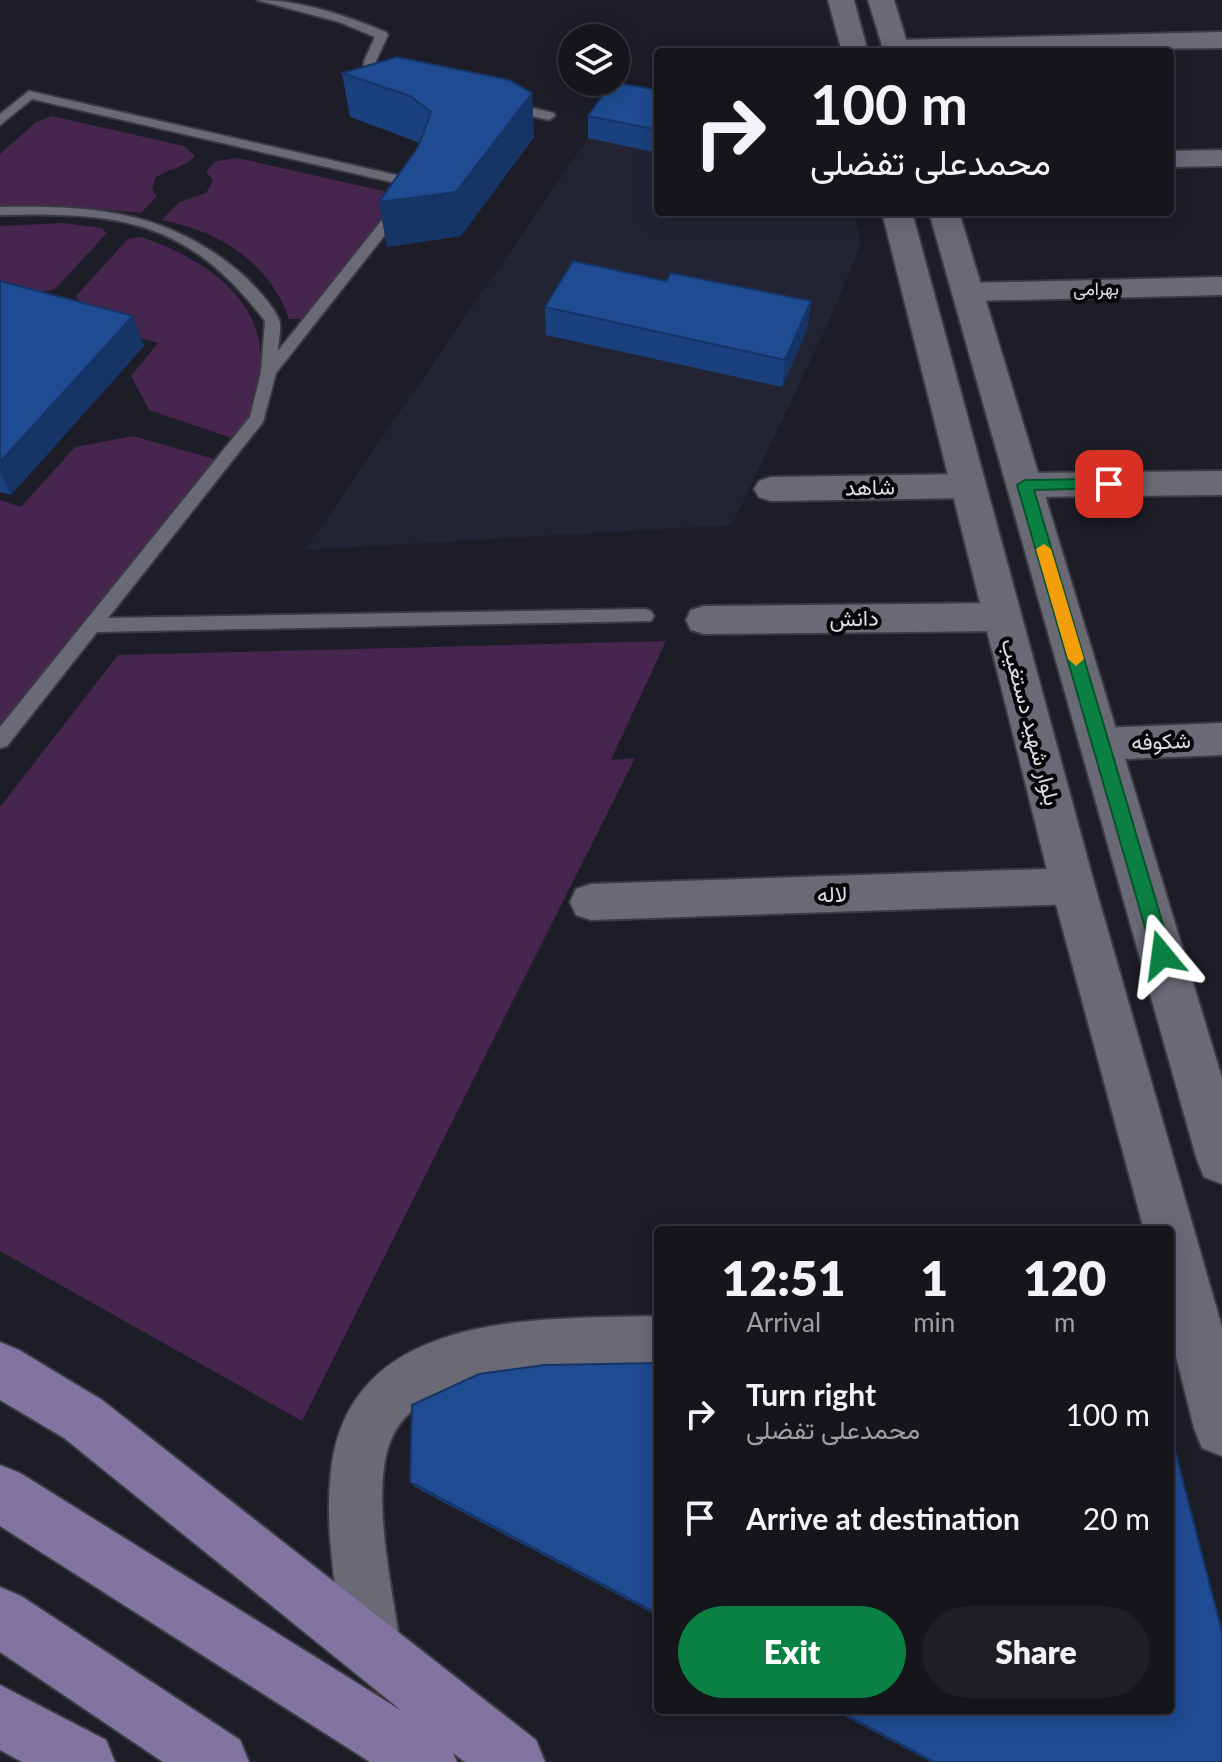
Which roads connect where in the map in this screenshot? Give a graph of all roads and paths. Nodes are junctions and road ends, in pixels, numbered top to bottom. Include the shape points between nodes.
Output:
1 (263, 0) edge
2 (841, 0) edge
3 (881, 0) edge
4 (1222, 40) edge
5 (854, 48) edge
6 (895, 48) edge
7 (961, 48) edge
8 (392, 87) edge
9 (496, 104) edge
10 (549, 116) dead end
11 (0, 121) edge
12 (1222, 158) edge
13 (1174, 159) edge
14 (0, 211) edge
15 (898, 216) edge
16 (945, 216) edge
17 (1222, 286) edge
18 (970, 292) junction
19 (269, 372) junction
20 (1222, 483) edge
21 (1025, 485) junction
22 (969, 486) junction
23 (771, 489) dead end
24 (645, 616) dead end
25 (1003, 617) junction
26 (704, 620) dead end
27 (92, 625) junction
28 (1222, 739) edge
29 (0, 741) edge
30 (1101, 744) junction
31 (1073, 886) junction
32 (591, 902) dead end
33 (1210, 1075) edge
34 (1222, 1160) edge
35 (1169, 1226) edge
36 (1174, 1261) edge
37 (1182, 1320) edge
38 (654, 1342) edge
39 (0, 1369) edge
40 (1222, 1428) edge
41 (0, 1493) edge
42 (0, 1617) edge
43 (372, 1649) junction
44 (0, 1716) edge
45 (84, 1762) edge
46 (218, 1762) edge
47 (426, 1762) edge
48 (514, 1762) edge

1 - 8 lane via 343,19 382,35 369,78
2 - 5 street
3 - 6 street
4 - 7 street
9 - 10 lane
11 - 19 lane via 29,95 418,184
12 - 13 street
14 - 19 lane via 114,214 151,222 193,243 238,278 272,321
15 - 22 street, بلوار شهید دستغیب
16 - 18 street
17 - 18 street, بهرامی
18 - 21 street
19 - 27 lane via 257,418
20 - 21 street
21 - 22 street
21 - 30 street
22 - 23 street, شاهد
22 - 25 street, بلوار شهید دستغیب
24 - 27 lane
25 - 26 street, دانش
25 - 31 street, بلوار شهید دستغیب
27 - 29 lane
28 - 30 street, شکوفه
30 - 33 street
31 - 32 street, لاله
31 - 35 street, بلوار شهید دستغیب
33 - 34 street
36 - 37 street, بلوار شهید دستغیب
37 - 40 street, بلوار شهید دستغیب
38 - 43 street via 499,1349 414,1374 391,1394 373,1420 358,1472
39 - 43 main road via 83,1419
41 - 47 main road
42 - 46 main road
43 - 48 main road
44 - 45 main road

